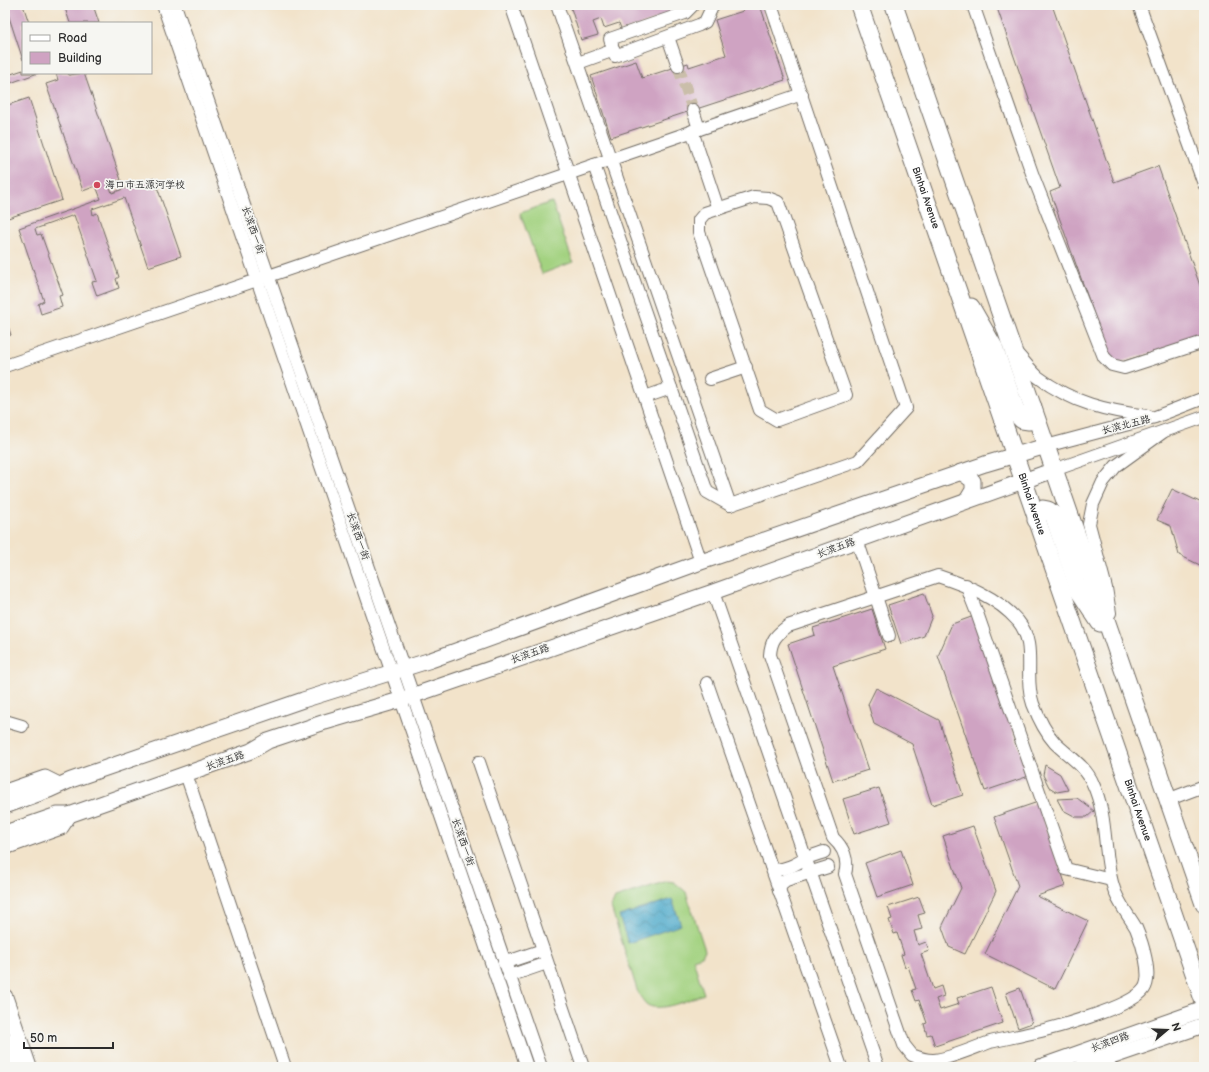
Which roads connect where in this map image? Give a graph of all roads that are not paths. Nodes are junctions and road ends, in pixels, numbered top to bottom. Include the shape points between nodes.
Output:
1 (162, 5) edge
2 (175, 5) edge
3 (511, 5) edge
4 (557, 5) edge
5 (693, 5) edge
6 (713, 5) edge
7 (771, 5) edge
8 (859, 5) edge
9 (894, 5) edge
10 (973, 5) edge
11 (1139, 5) edge
12 (668, 38) junction
13 (614, 50) junction
14 (578, 63) junction
15 (678, 66) tunnel mouth
16 (802, 94) junction
17 (693, 110) tunnel mouth
18 (695, 130) junction
19 (612, 159) junction
20 (594, 165) junction
21 (569, 173) junction
22 (1204, 184) edge
23 (718, 209) junction
24 (952, 274) junction
25 (263, 277) junction
26 (1204, 342) edge
27 (1012, 349) junction
28 (5, 366) edge
29 (746, 367) junction
30 (710, 379) dead end
31 (671, 388) junction
32 (645, 397) junction
33 (1204, 398) edge
34 (1033, 407) junction
35 (1155, 417) junction
36 (1204, 417) edge
37 (1163, 432) junction
38 (1046, 446) junction
39 (1014, 455) junction
40 (1054, 470) junction
41 (960, 472) junction
42 (1023, 481) junction
43 (968, 500) junction
44 (730, 505) junction
45 (1036, 520) junction
46 (857, 540) junction
47 (701, 562) junction
48 (966, 585) junction
49 (713, 592) junction
50 (876, 597) junction
51 (889, 636) dead end
52 (1115, 646) junction
53 (397, 671) junction
54 (707, 683) dead end
55 (407, 697) junction
56 (5, 721) edge
57 (22, 726) dead end
58 (479, 762) dead end
59 (186, 774) junction
60 (59, 785) junction
61 (1204, 786) edge
62 (5, 792) edge
63 (1166, 800) junction
64 (5, 806) edge
65 (69, 815) junction
66 (5, 833) edge
67 (833, 838) junction
68 (5, 847) edge
69 (824, 852) junction
70 (806, 858) junction
71 (771, 866) junction
72 (828, 867) junction
73 (810, 873) junction
74 (845, 874) junction
75 (1111, 880) junction
76 (779, 891) junction
77 (1204, 904) edge
78 (543, 950) junction
79 (504, 963) junction
80 (547, 963) junction
81 (509, 976) junction
82 (5, 997) edge
83 (1204, 1002) edge
84 (1204, 1009) edge
85 (1204, 1025) edge
86 (5, 1040) edge
87 (14, 1067) edge
88 (29, 1067) edge
89 (285, 1067) edge
90 (527, 1067) edge
91 (540, 1067) edge
92 (583, 1067) edge
93 (841, 1067) edge
94 (878, 1067) edge
95 (1040, 1067) edge
96 (1082, 1067) edge

1 - 25 street, 长滨西一街
2 - 25 street, 长滨西一街
3 - 21 street
4 - 14 street
5 - 13 street via 685,13 610,39
6 - 12 street via 705,22
7 - 16 street
8 - 24 highway, Binhai Avenue
9 - 27 highway
10 - 26 street via 1033,176 1104,357 1112,365 1124,368
11 - 22 street
12 - 13 street via 616,56
12 - 15 street
13 - 14 street
14 - 19 street
16 - 18 street
16 - 44 street via 906,408 858,461
17 - 18 street
18 - 19 street
18 - 23 street
19 - 20 street
19 - 44 street
20 - 21 street
20 - 31 street
21 - 25 street
21 - 32 street
23 - 29 street via 705,213 699,220 699,232
23 - 29 street via 754,197 778,202 846,396 777,420 760,410
24 - 34 highway via 994,347 1018,416 1029,421
24 - 39 highway, Binhai Avenue
25 - 28 street
25 - 53 street, 长滨西一街
27 - 34 highway
27 - 35 street via 1037,376 1083,403 1112,412
29 - 30 street
31 - 32 street
31 - 44 street via 707,492
32 - 47 street
33 - 35 street, 长滨北五路
34 - 38 highway
35 - 38 street, 长滨北五路
36 - 37 street, 长滨北五路
37 - 40 street, 长滨北五路
37 - 52 street via 1116,466 1103,482 1090,517 1089,524 1106,588
38 - 39 main road
38 - 40 highway
39 - 41 main road
39 - 42 highway, Binhai Avenue
40 - 42 main road, 长滨五路
40 - 52 highway
41 - 43 main road via 973,482 973,490
41 - 47 main road
42 - 43 main road, 长滨五路
42 - 45 highway, Binhai Avenue
43 - 46 main road, 长滨五路
45 - 52 highway via 1043,509 1053,514 1079,590
45 - 83 highway, Binhai Avenue
46 - 49 main road, 长滨五路
46 - 50 street
47 - 53 main road
48 - 50 street via 938,576
48 - 75 street via 1066,869
48 - 75 street via 1000,603 1019,622 1025,633 1029,647 1032,703 1054,742 1093,782 1101,806
49 - 55 main road, 长滨五路
49 - 70 street
50 - 51 street
50 - 67 street via 788,626 777,634 771,643 770,655
52 - 63 highway
53 - 55 street, 长滨西一街
53 - 60 main road via 303,700
54 - 71 street
55 - 59 main road, 长滨五路 via 268,741 251,751
55 - 79 street, 长滨西一街
55 - 90 street, 长滨西一街
56 - 57 street
58 - 78 street
59 - 65 main road, 长滨五路
59 - 89 street
60 - 62 main road via 45,778
60 - 64 main road
61 - 63 street
63 - 77 highway
65 - 66 main road, 长滨五路 via 57,815
65 - 68 main road via 61,826
67 - 69 street via 827,842
67 - 74 street via 844,853 847,869
69 - 70 street
69 - 72 street
70 - 71 street via 796,866 782,870 775,870
70 - 73 street
71 - 76 street
72 - 73 street
72 - 74 street
73 - 76 street via 786,880 780,884
73 - 94 street
74 - 75 street via 904,1045 912,1055 935,1060 992,1042 1059,1028 1133,1000 1144,989 1148,969 1136,929 1124,913
76 - 93 street
78 - 79 street
78 - 80 street
79 - 81 street, 长滨西一街
80 - 81 street
80 - 92 street
81 - 91 street, 长滨西一街
82 - 88 main road
84 - 95 main road, 长滨四路
85 - 96 main road, 长滨四路
86 - 87 main road

